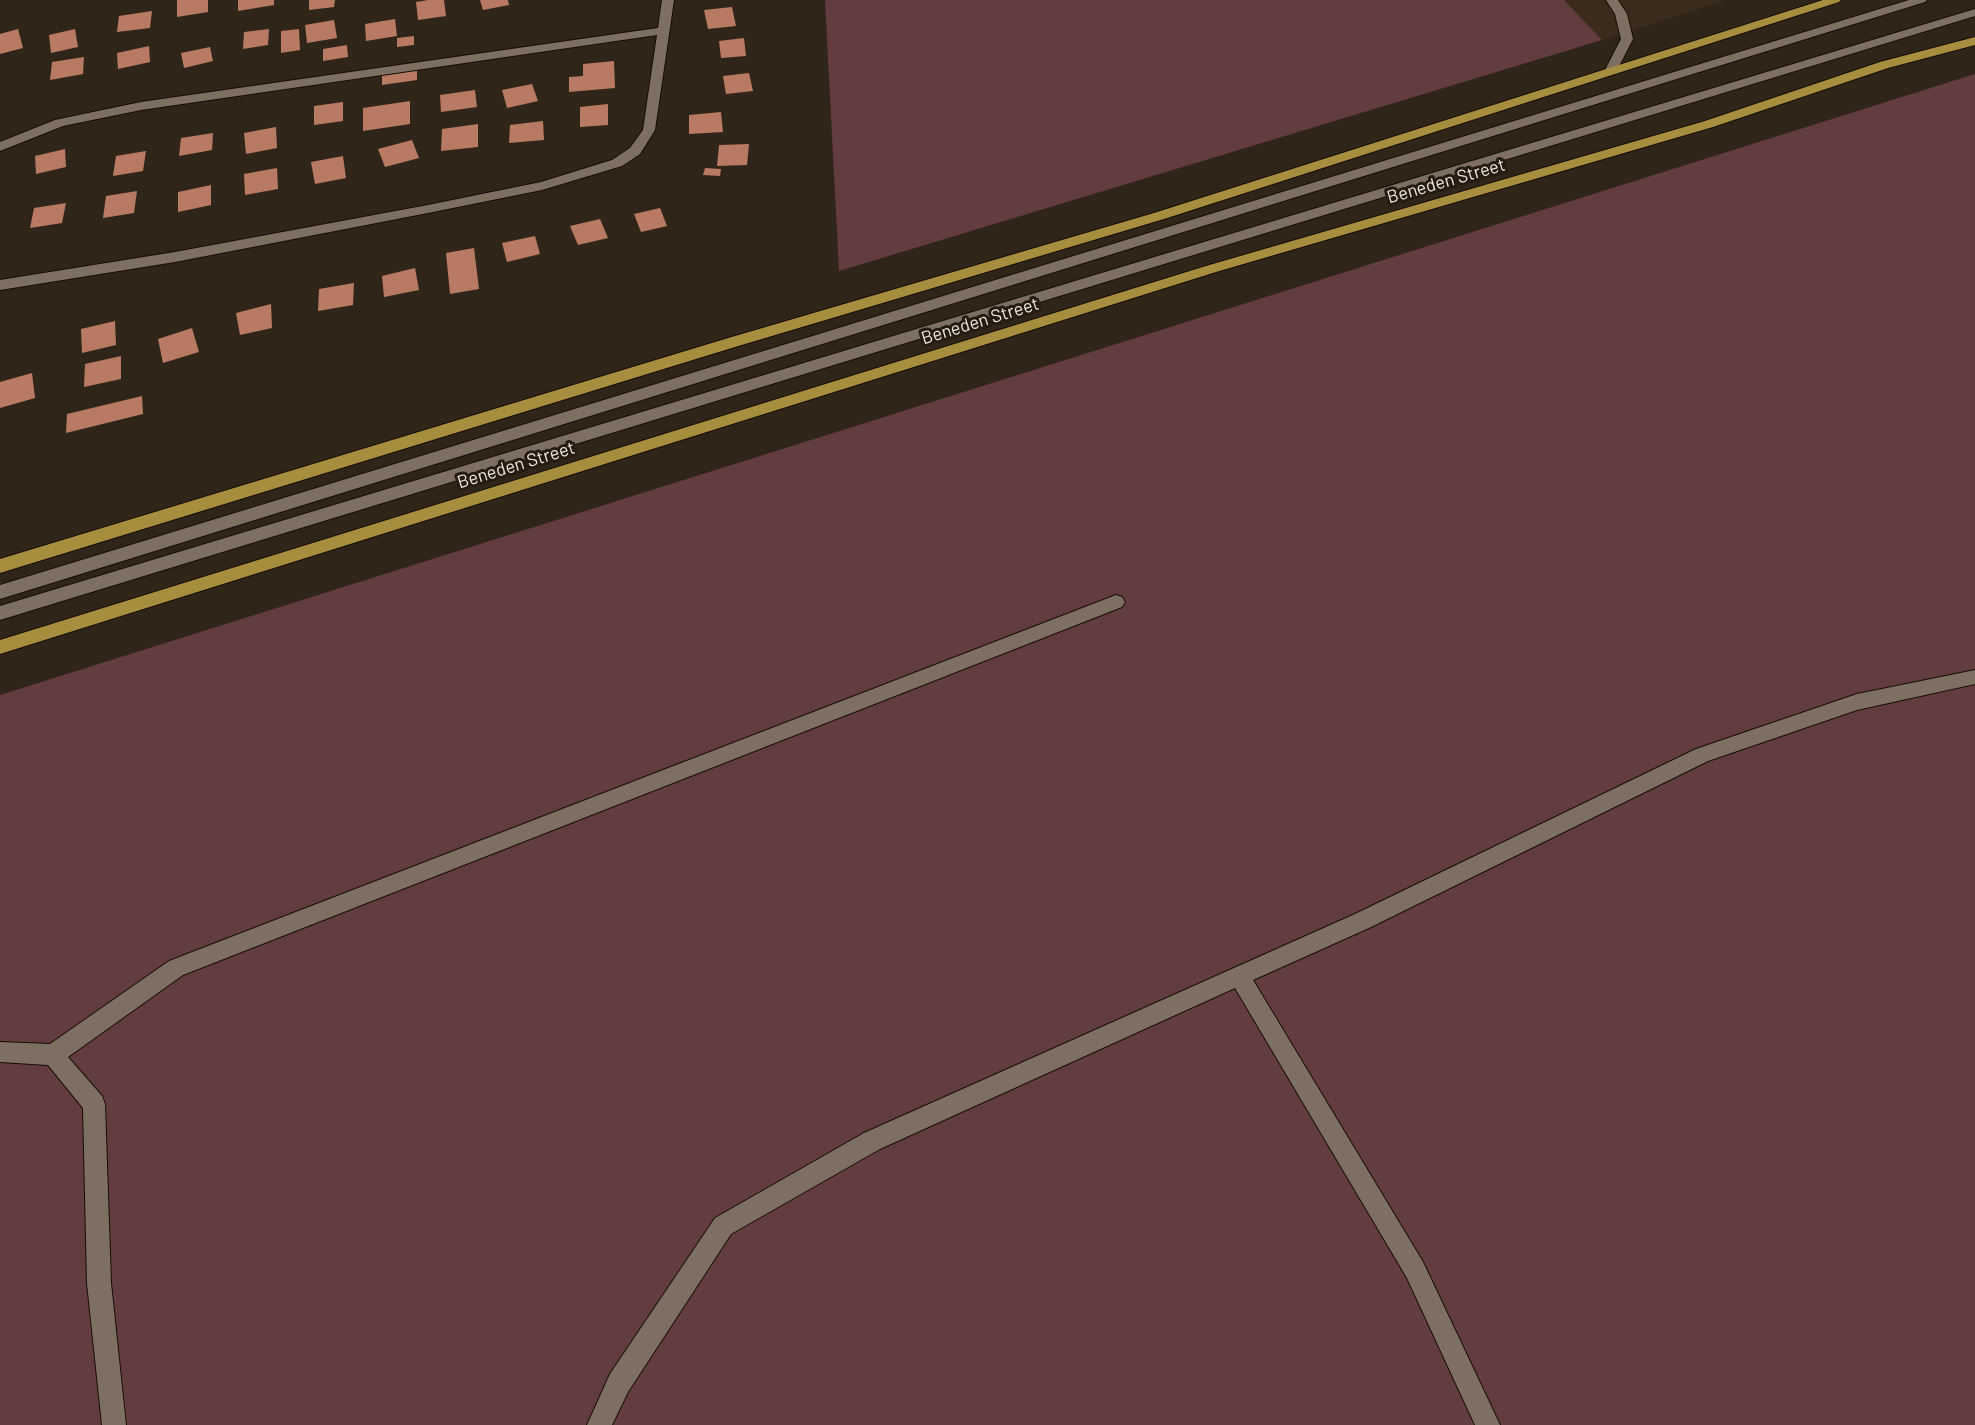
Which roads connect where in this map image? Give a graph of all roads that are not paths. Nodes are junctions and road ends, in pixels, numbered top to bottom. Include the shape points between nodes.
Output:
1 (668, 0) edge
2 (1612, 0) edge
3 (1835, 0) edge
4 (1921, 0) edge
5 (1975, 12) edge
6 (663, 31) junction
7 (1975, 41) edge
8 (1611, 70) junction
9 (0, 147) edge
10 (0, 285) edge
11 (0, 566) edge
12 (0, 592) edge
13 (1116, 602) dead end
14 (0, 613) edge
15 (0, 647) edge
16 (1975, 677) edge
17 (1239, 976) junction
18 (0, 1052) edge
19 (53, 1055) junction
20 (114, 1425) edge
21 (599, 1425) edge
22 (1488, 1425) edge

1 - 6 street
2 - 8 street via 1621,14 1627,39
3 - 8 main road
4 - 12 street
5 - 14 street
6 - 9 street via 141,106 59,123
6 - 10 street via 650,130 635,151 617,163 542,186 209,251
7 - 15 main road, Beneden Street via 1884,65 1708,124 1200,273
8 - 11 main road via 1159,216
13 - 19 street via 176,968
16 - 17 street via 1857,702 1702,755 1362,921
17 - 21 street via 872,1141 723,1226 619,1383
17 - 22 street via 1415,1269
18 - 19 street
19 - 20 street via 94,1104 99,1283

